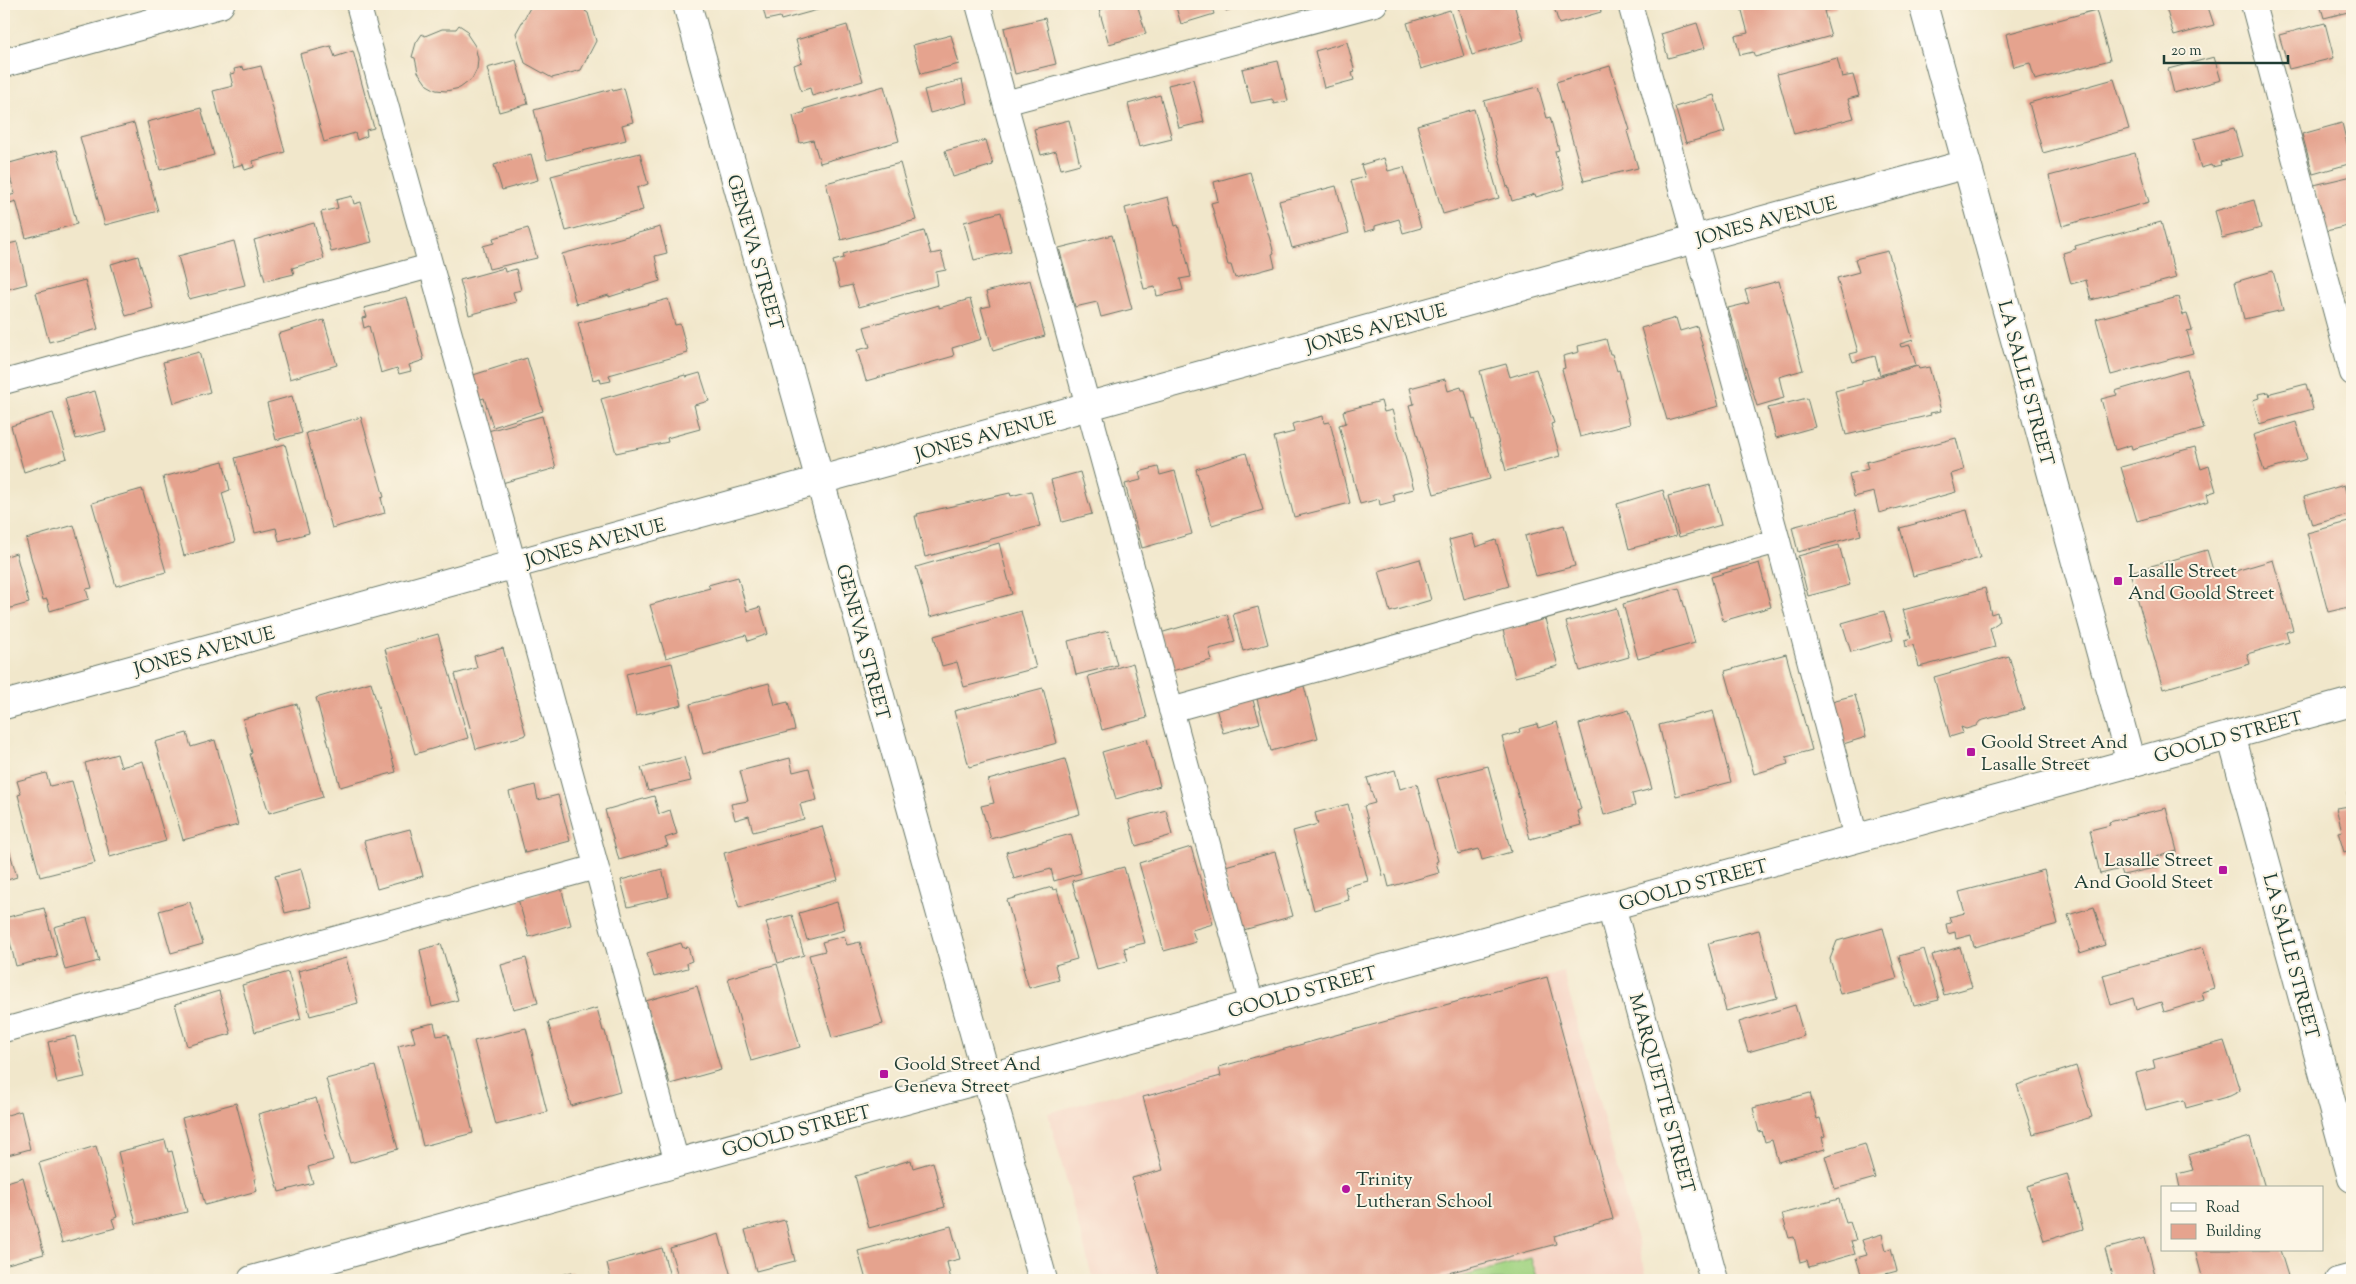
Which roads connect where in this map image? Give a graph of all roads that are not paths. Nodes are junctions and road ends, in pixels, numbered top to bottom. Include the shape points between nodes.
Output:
1 (220, 4) edge
2 (358, 4) edge
3 (687, 4) edge
4 (978, 4) edge
5 (1375, 4) edge
6 (1630, 4) edge
7 (1923, 4) edge
8 (2253, 4) edge
9 (4, 63) edge
10 (1005, 103) junction
11 (1967, 164) junction
12 (1693, 240) junction
13 (430, 266) junction
14 (2352, 373) edge
15 (4, 382) edge
16 (1087, 407) junction
17 (820, 480) junction
18 (1778, 542) junction
19 (514, 564) junction
20 (2352, 702) edge
21 (4, 705) edge
22 (1171, 710) junction
23 (2231, 735) junction
24 (2131, 763) junction
25 (1856, 838) junction
26 (596, 867) junction
27 (1611, 906) junction
28 (1252, 1005) junction
29 (4, 1030) edge
30 (985, 1078) junction
31 (677, 1163) junction
32 (2352, 1178) edge
33 (2352, 1276) edge
34 (252, 1280) edge
35 (1043, 1280) edge
36 (1714, 1280) edge
37 (2337, 1280) edge

1 - 9 street
2 - 13 lane
3 - 17 street, GENEVA STREET
4 - 10 lane
5 - 10 lane
6 - 12 lane
7 - 11 street, LA SALLE STREET
8 - 14 lane
10 - 16 lane
11 - 12 street, JONES AVENUE
11 - 24 street, LA SALLE STREET
12 - 16 street, JONES AVENUE
12 - 18 lane
13 - 15 lane
13 - 19 lane
16 - 17 street, JONES AVENUE
16 - 22 lane
17 - 19 street, JONES AVENUE
17 - 30 street, GENEVA STREET
18 - 22 lane
18 - 25 lane
19 - 21 street, JONES AVENUE
19 - 26 lane
20 - 23 street, GOOLD STREET
22 - 28 lane
23 - 24 street, GOOLD STREET
23 - 32 street, LA SALLE STREET
24 - 25 street, GOOLD STREET
25 - 27 street, GOOLD STREET
26 - 29 lane
26 - 31 lane
27 - 28 street, GOOLD STREET
27 - 36 street, MARQUETTE STREET
28 - 30 street, GOOLD STREET
30 - 31 street, GOOLD STREET
30 - 35 street, GENEVA STREET
31 - 34 street, GOOLD STREET
33 - 37 lane

